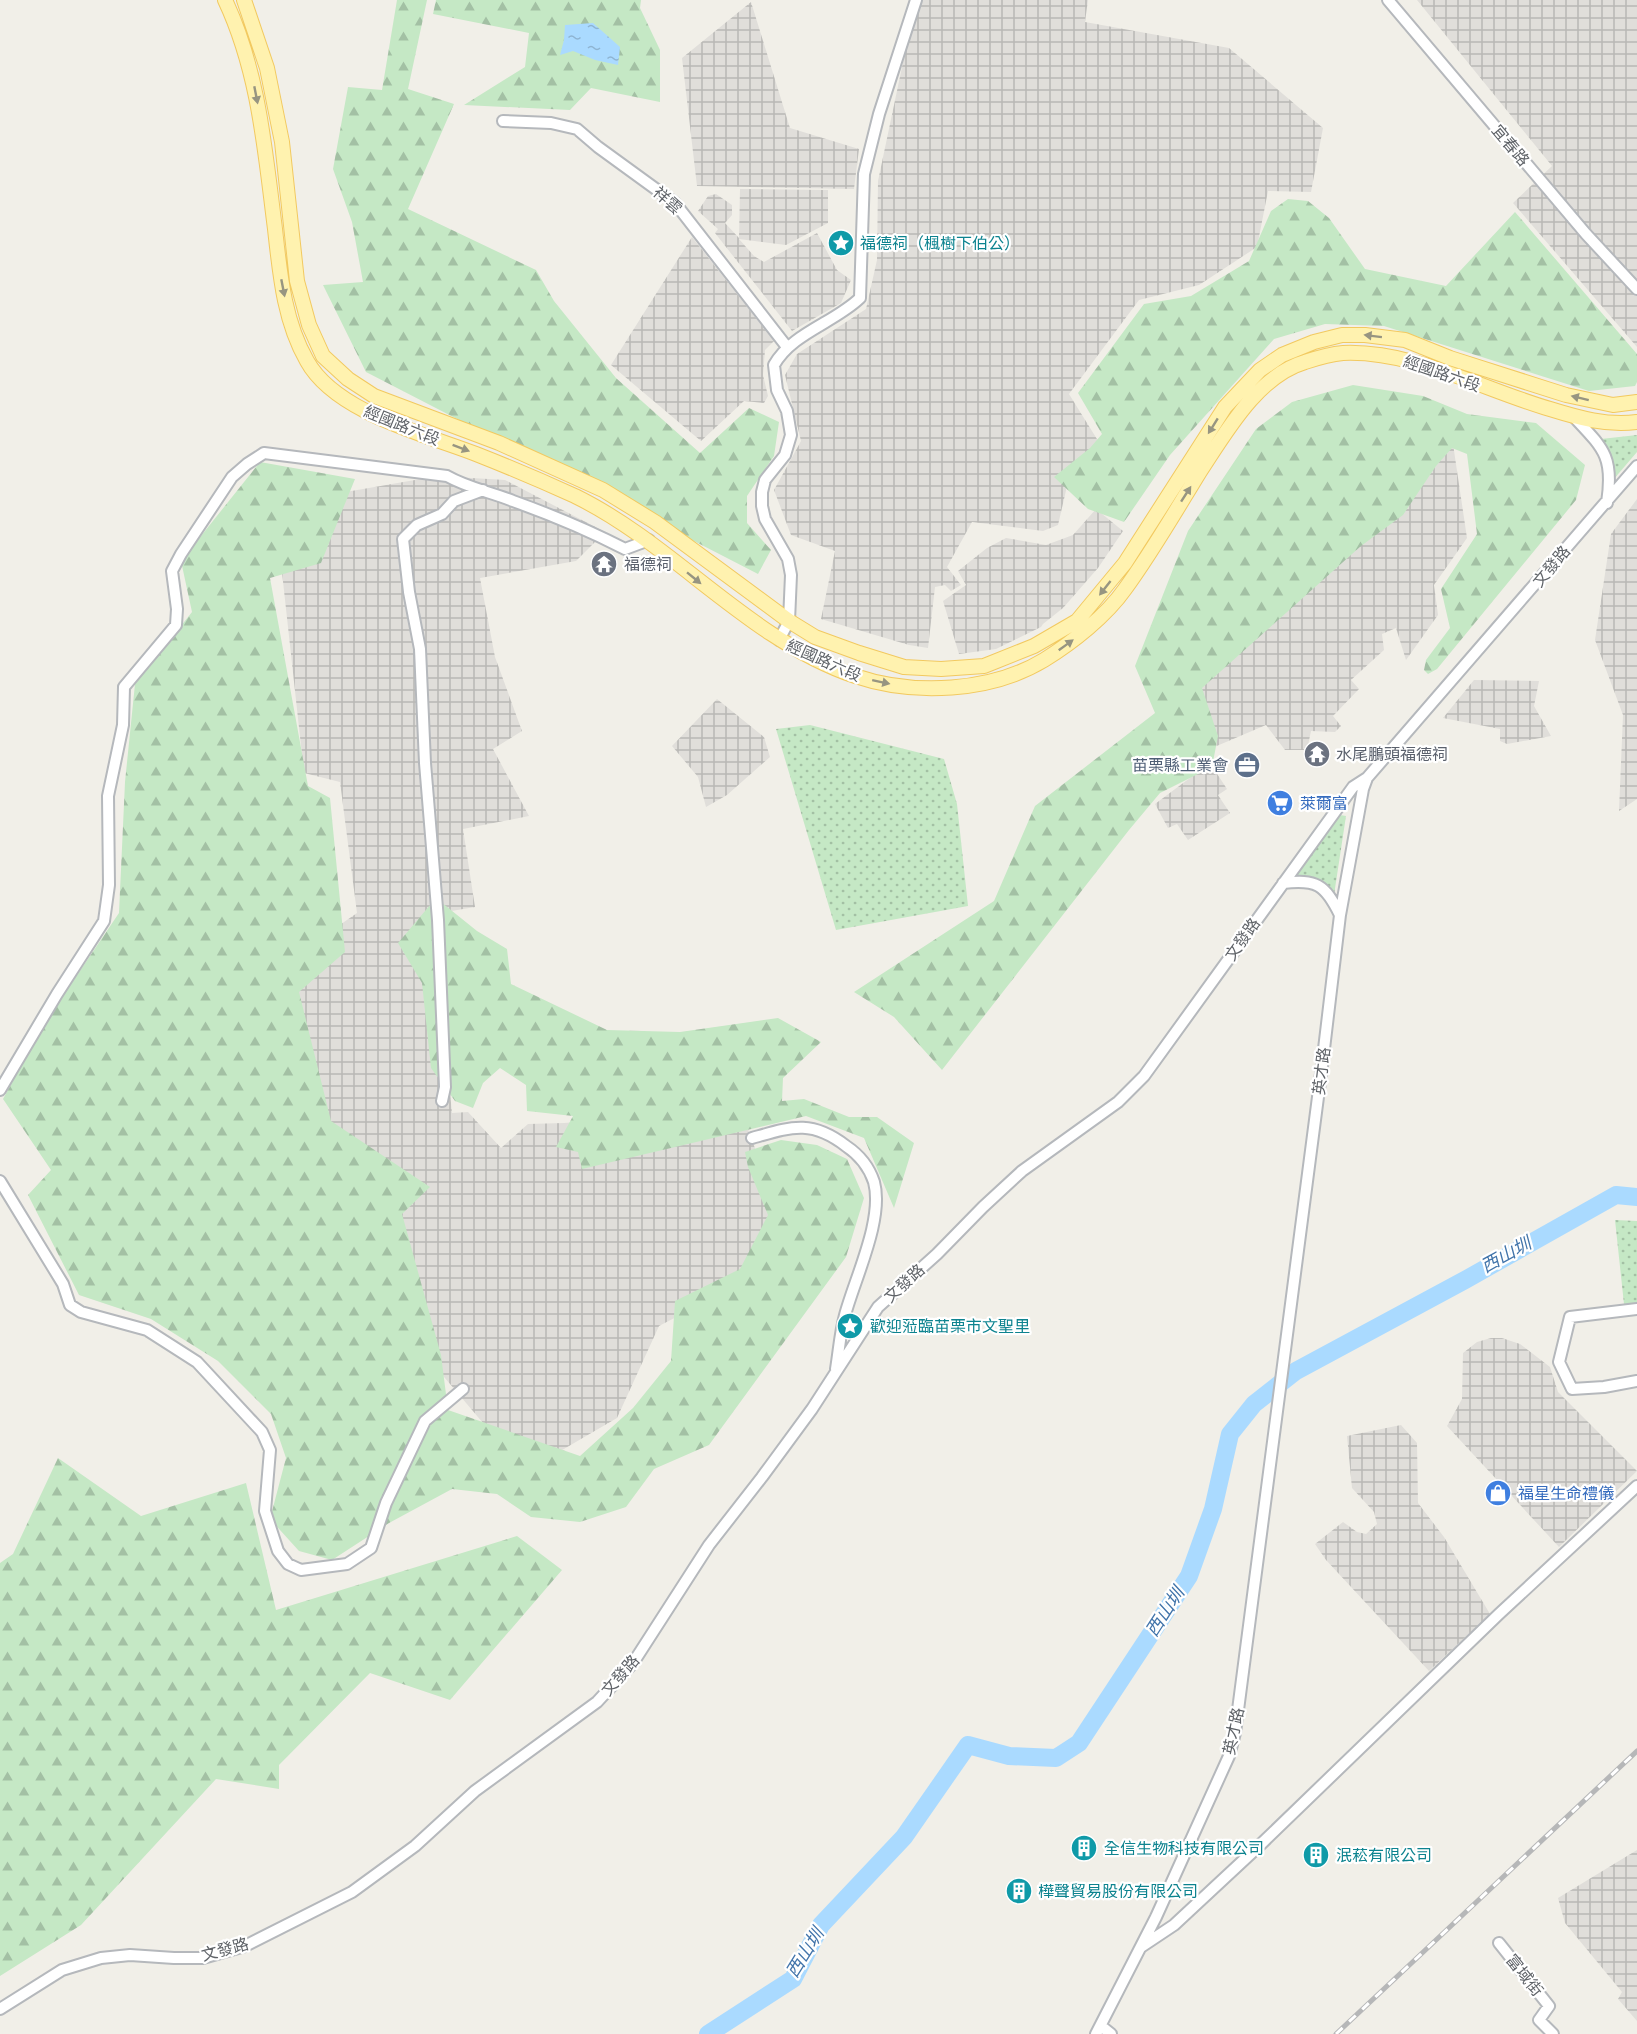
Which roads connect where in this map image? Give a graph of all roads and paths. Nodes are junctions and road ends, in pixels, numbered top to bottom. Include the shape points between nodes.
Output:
1 (225, 0) edge
2 (244, 0) edge
3 (916, 0) edge
4 (1388, 0) edge
5 (264, 58) junction
6 (248, 61) junction
7 (503, 120) dead end
8 (1637, 289) edge
9 (1397, 339) junction
10 (787, 347) junction
11 (1396, 357) junction
12 (1637, 402) edge
13 (1574, 417) junction
14 (1637, 422) edge
15 (1637, 466) edge
16 (484, 490) junction
17 (1607, 503) junction
18 (660, 526) junction
19 (649, 540) junction
20 (789, 621) junction
21 (778, 640) junction
22 (1367, 778) junction
23 (1282, 883) junction
24 (1340, 915) junction
25 (0, 1090) edge
26 (442, 1101) dead end
27 (752, 1138) dead end
28 (0, 1181) edge
29 (1637, 1309) edge
30 (835, 1376) junction
31 (1637, 1381) edge
32 (463, 1389) dead end
33 (1637, 1486) edge
34 (1499, 1943) dead end
35 (1140, 1947) junction
36 (0, 2009) edge
37 (1098, 2030) edge
38 (1111, 2034) edge
39 (1553, 2034) edge

1 - 6 main road, 經國路六段
2 - 5 main road, 經國路六段
3 - 10 street via 864,174 860,298
4 - 8 street, 宜春路
5 - 6 main road
5 - 18 main road, 經國路六段 via 282,142 297,281 309,325 324,356 374,396 499,443 603,490
6 -> 19 main road, 經國路六段 via 292,330 309,365 327,387 351,404 382,418 508,466 580,499
7 - 10 street, 祥雲 via 577,129 675,203
9 - 11 main road
12 -> 9 main road, 經國路六段 via 1613,405 1566,395
9 -> 20 main road, 經國路六段 via 1342,335 1282,355 1260,370 1225,406 1125,563 1098,597 1077,621 1034,646 984,666 904,667 815,637
10 - 20 street via 774,365 777,390 787,411 789,446 765,480 762,506 765,519 788,559
11 - 13 main road, 經國路六段
21 -> 11 main road, 經國路六段 via 855,676 919,687 985,684 1029,668 1078,636 1122,594 1229,427 1254,395 1298,363 1343,353
13 - 14 main road, 經國路六段 via 1602,423
13 - 17 street via 1597,442 1609,463
15 - 17 street, 文發路
16 - 19 street via 573,523 625,549
16 - 25 street via 447,476 264,453 232,477 172,571 177,625 124,687 123,725 108,796 109,885 104,921
16 - 26 street via 454,501 442,514 417,525 403,539 420,649 438,920 445,1087
17 - 22 street, 文發路
18 - 19 main road
18 - 20 main road, 經國路六段
19 -> 21 main road, 經國路六段
20 - 21 street
22 - 23 street, 文發路 via 1353,787
22 - 24 street, 英才路
23 - 24 street via 1313,882 1323,887
23 - 30 street, 文發路 via 1144,1076 1118,1102 1022,1171 878,1306
24 - 35 street, 英才路 via 1235,1733 1229,1756
27 - 30 street via 788,1128 810,1128 831,1135 859,1155 874,1182 876,1211 844,1316
28 - 32 street via 63,1284 70,1305 81,1312 147,1330 197,1362 262,1432 270,1450 265,1511 278,1551 288,1564 301,1570 347,1564 370,1548 386,1503 425,1421
29 - 31 street via 1570,1317 1559,1362 1572,1389
30 - 36 street, 文發路 via 709,1545 618,1681 597,1702 475,1791 415,1846 363,1886 245,1946 203,1958 101,1958 62,1970
33 - 35 street via 1498,1614 1218,1885 1174,1924
34 - 39 street, 富域街 via 1549,2006 1539,2020
35 - 37 street, 英才路
37 - 38 street

